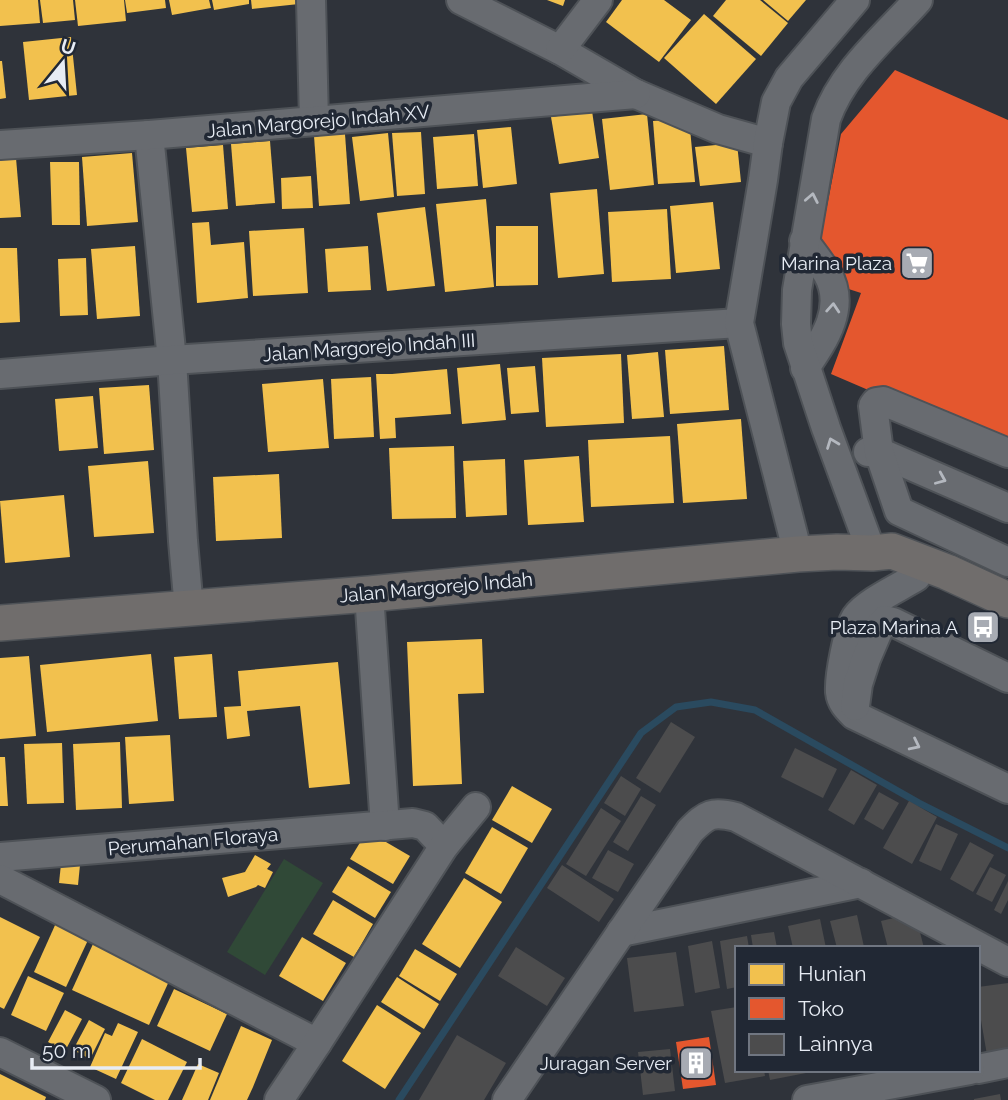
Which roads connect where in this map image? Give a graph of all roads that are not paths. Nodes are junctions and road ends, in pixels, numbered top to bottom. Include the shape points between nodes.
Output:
1 (311, 0) edge
2 (461, 0) edge
3 (598, 0) edge
4 (855, 0) edge
5 (918, 0) edge
6 (560, 50) junction
7 (636, 94) junction
8 (314, 121) junction
9 (149, 135) junction
10 (768, 143) junction
11 (0, 145) edge
12 (804, 241) junction
13 (739, 323) junction
14 (172, 360) junction
15 (806, 368) junction
16 (0, 374) edge
17 (1008, 453) edge
18 (868, 454) junction
19 (851, 495) junction
20 (1008, 508) edge
21 (872, 553) junction
22 (798, 554) junction
23 (1008, 562) edge
24 (916, 577) junction
25 (369, 593) junction
26 (1008, 600) edge
27 (189, 609) junction
28 (1008, 619) edge
29 (0, 623) edge
30 (1008, 678) edge
31 (854, 715) junction
32 (1008, 789) edge
33 (476, 807) dead end
34 (385, 826) junction
35 (444, 846) junction
36 (0, 857) edge
37 (0, 878) edge
38 (861, 883) junction
39 (621, 932) junction
40 (978, 946) edge
41 (980, 947) edge
42 (1008, 962) edge
43 (317, 1043) junction
44 (0, 1052) edge
45 (1008, 1063) edge
46 (980, 1069) edge
47 (959, 1072) edge
48 (96, 1100) edge
49 (279, 1100) edge
50 (507, 1100) edge
51 (807, 1100) edge

1 - 8 street
2 - 6 street
3 - 6 street
4 - 10 street via 789,78 776,102
12 -> 5 street via 833,100 859,63
6 - 7 street
7 - 8 street, Jalan Margorejo Indah XV
7 - 10 street via 718,129
8 - 9 street, Jalan Margorejo Indah XV
9 - 11 street, Jalan Margorejo Indah XV
9 - 14 street
10 - 13 street
12 - 15 street via 796,324
15 -> 12 street via 825,338 835,297 828,275
13 - 14 street, Jalan Margorejo Indah III
13 - 22 street
14 - 16 street, Jalan Margorejo Indah III
14 - 27 street
19 -> 15 street
17 - 18 street via 883,401 873,406
18 - 19 street via 855,463
18 -> 20 street
18 - 23 street via 901,513
19 - 21 street
21 - 22 main road, Jalan Margorejo Indah
21 - 24 main road, Jalan Margorejo Indah
21 - 26 main road, Jalan Margorejo Indah via 892,551
22 - 25 main road, Jalan Margorejo Indah
24 - 28 main road, Jalan Margorejo Indah
24 - 31 street via 856,617 848,636 840,691
25 - 27 main road, Jalan Margorejo Indah
25 - 34 street
27 - 29 main road, Jalan Margorejo Indah
30 - 31 street via 885,620 866,659
31 -> 32 street
33 - 35 street
34 - 35 street, Perumahan Floraya via 419,823
34 - 36 street, Perumahan Floraya
35 - 43 street
37 - 43 street
38 - 39 street
38 - 39 street via 736,817 709,814 690,831
38 - 40 street
39 - 50 street
41 - 42 street
43 - 49 street
44 - 48 street
45 - 46 street
47 - 51 street

